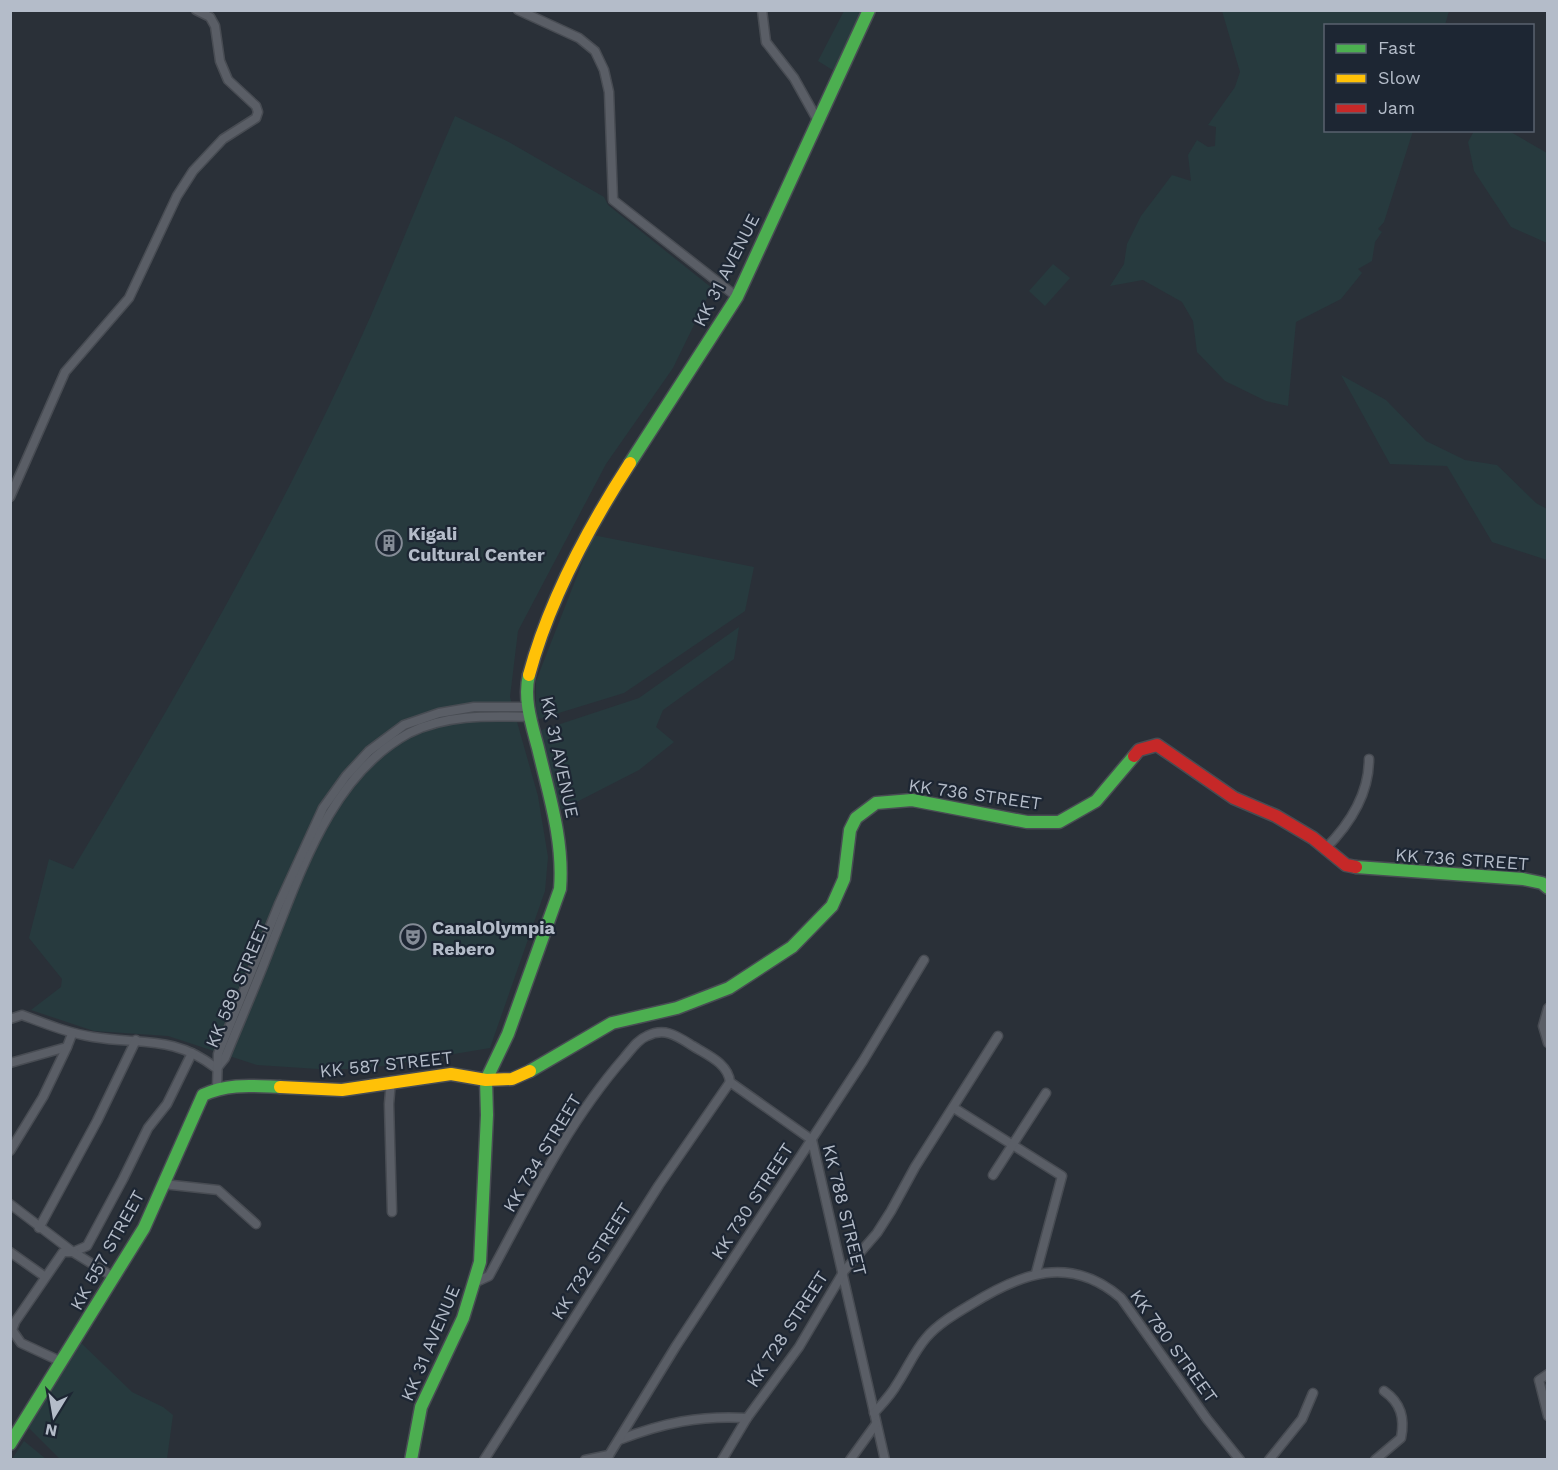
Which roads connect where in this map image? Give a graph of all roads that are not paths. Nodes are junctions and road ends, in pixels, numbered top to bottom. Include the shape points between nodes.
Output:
1 (196, 10) edge
2 (518, 10) edge
3 (762, 10) edge
4 (869, 10) edge
5 (818, 121) junction
6 (737, 297) junction
7 (10, 497) edge
8 (529, 712) junction
9 (1369, 759) dead end
10 (1325, 849) junction
11 (1548, 888) edge
12 (924, 960) dead end
13 (1548, 1008) edge
14 (651, 1014) junction
15 (10, 1019) edge
16 (662, 1032) junction
17 (72, 1034) junction
18 (998, 1036) dead end
19 (136, 1040) junction
20 (1548, 1043) edge
21 (67, 1047) junction
22 (192, 1053) junction
23 (10, 1063) edge
24 (216, 1068) junction
25 (486, 1080) junction
26 (391, 1081) junction
27 (730, 1082) junction
28 (216, 1088) junction
29 (1046, 1093) dead end
30 (954, 1108) junction
31 (812, 1140) junction
32 (1014, 1147) junction
33 (10, 1150) edge
34 (993, 1175) dead end
35 (163, 1184) junction
36 (10, 1204) edge
37 (392, 1212) dead end
38 (256, 1224) dead end
39 (39, 1228) junction
40 (10, 1252) edge
41 (74, 1252) junction
42 (844, 1271) junction
43 (1036, 1273) junction
44 (44, 1276) junction
45 (114, 1278) junction
46 (476, 1282) junction
47 (62, 1362) junction
48 (1548, 1374) edge
49 (1384, 1391) dead end
50 (1313, 1393) dead end
51 (874, 1413) junction
52 (1548, 1416) edge
53 (747, 1418) junction
54 (876, 1424) junction
55 (619, 1440) junction
56 (10, 1444) edge
57 (607, 1457) edge
58 (411, 1460) edge
59 (484, 1460) edge
60 (585, 1460) edge
61 (722, 1460) edge
62 (850, 1460) edge
63 (885, 1460) edge
64 (1240, 1460) edge
65 (1269, 1460) edge
66 (1375, 1460) edge

1 - 7 street via 210,17 215,26 220,61 228,80 256,106 256,118 213,148 182,187 129,298 65,372
2 - 6 street via 579,38 595,51 609,92 613,200
3 - 5 street via 766,42 794,78
4 - 5 street, KK 31 AVENUE
5 - 6 street, KK 31 AVENUE
6 - 8 street, KK 31 AVENUE via 582,540 537,647 528,681
8 - 24 street, KK 589 STREET via 460,718 428,726 396,743 354,780 330,812 300,872 225,1058
8 - 25 street, KK 31 AVENUE via 559,837 560,889 508,1034
9 - 10 street via 1368,782 1362,796 1343,831
10 - 11 street, KK 736 STREET via 1357,869 1523,879
10 - 14 street, KK 736 STREET via 1276,816 1234,798 1157,745 1139,750 1096,801 1059,822 1027,822 912,800 876,803 856,818 847,840 846,864 838,893 824,917 807,933 729,988 700,1001
12 - 31 street, KK 730 STREET
13 - 20 street via 1543,1026
14 - 16 street
14 - 25 street, KK 736 STREET via 612,1023 512,1079
15 - 17 street via 22,1015
16 - 27 street, KK 788 STREET via 678,1037 717,1062 728,1072
16 - 46 street, KK 734 STREET via 640,1040 595,1096 548,1169 489,1276
17 - 19 street
17 - 21 street
18 - 30 street, KK 728 STREET
19 - 22 street via 160,1042
19 - 39 street
21 - 23 street
21 - 33 street via 43,1097
22 - 24 street
22 - 41 street via 87,1246
24 - 28 street
25 - 26 street, KK 587 STREET via 451,1074
25 - 46 street, KK 31 AVENUE via 483,1221
26 - 28 street, KK 587 STREET via 342,1090 237,1085
26 - 37 street
27 - 31 street, KK 788 STREET
27 - 59 street, KK 732 STREET via 658,1185
28 - 35 street, KK 557 STREET via 203,1095 194,1110
29 - 32 street
30 - 32 street
30 - 42 street, KK 728 STREET via 877,1233
31 - 42 street, KK 788 STREET
31 - 55 street, KK 730 STREET via 675,1346
32 - 34 street
32 - 43 street via 1062,1176
35 - 38 street via 218,1190
35 - 45 street, KK 557 STREET via 144,1228
36 - 39 street
39 - 41 street
40 - 44 street
41 - 44 street via 63,1252
41 - 45 street
42 - 51 street, KK 788 STREET
42 - 53 street, KK 728 STREET via 799,1347
43 - 51 street, KK 780 STREET via 984,1296 927,1336
43 - 64 street, KK 780 STREET via 1078,1275 1110,1288 1121,1298
44 - 47 street via 12,1330 21,1343
45 - 47 street, KK 557 STREET
46 - 58 street, KK 31 AVENUE via 421,1407
47 - 56 street, KK 557 STREET
48 - 52 street via 1539,1380 1539,1386
49 - 66 street via 1395,1399 1404,1422 1401,1438
50 - 65 street via 1302,1419
51 - 54 street, KK 788 STREET
53 - 55 street via 680,1420
53 - 61 street, KK 728 STREET
54 - 62 street
54 - 63 street, KK 788 STREET
55 - 57 street, KK 730 STREET
57 - 60 street

